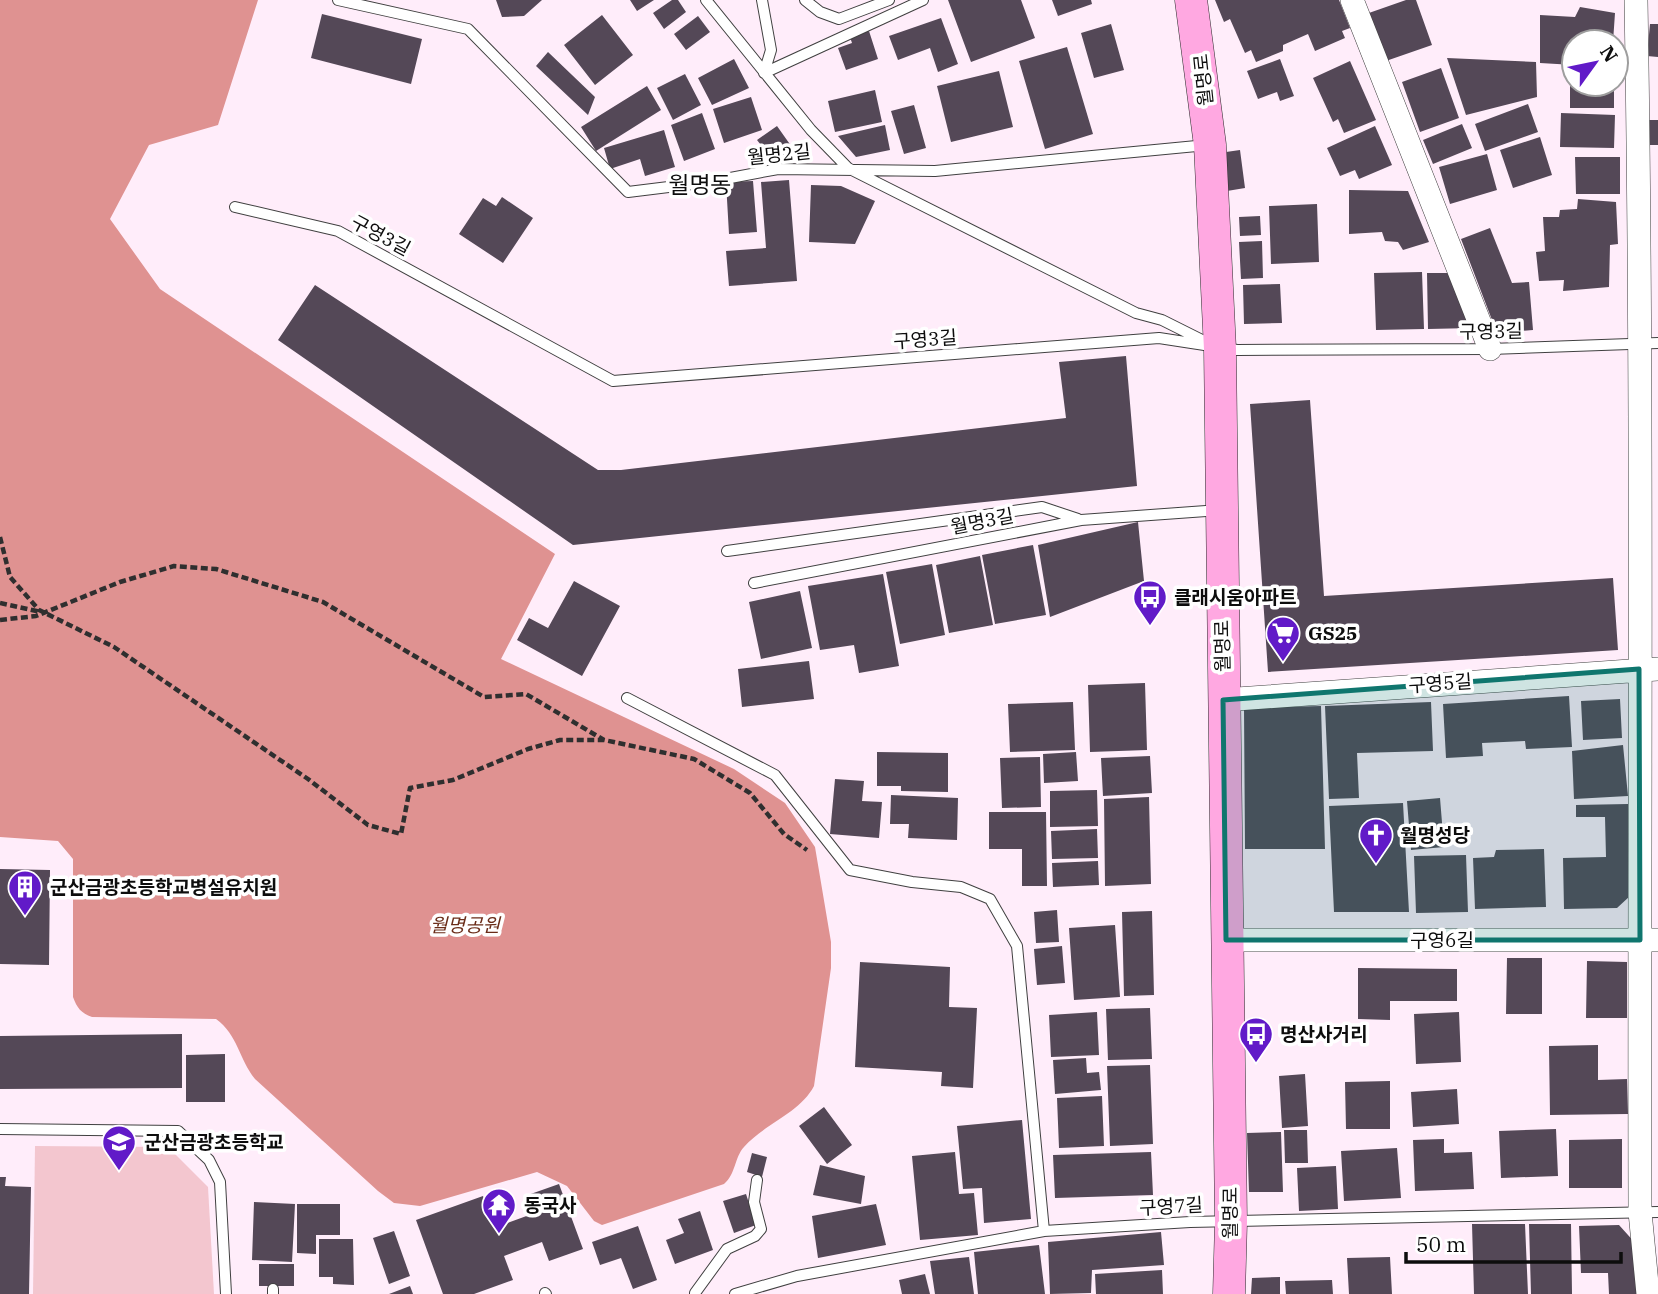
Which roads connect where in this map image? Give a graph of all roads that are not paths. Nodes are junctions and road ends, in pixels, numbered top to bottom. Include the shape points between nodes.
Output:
1 (338, 0) edge
2 (706, 0) edge
3 (762, 0) edge
4 (805, 0) edge
5 (889, 0) edge
6 (923, 0) edge
7 (1191, 0) edge
8 (1352, 0) edge
9 (1636, 0) edge
10 (1651, 0) edge
11 (1658, 2) edge
12 (764, 73) junction
13 (1210, 145) junction
14 (848, 168) junction
15 (235, 207) dead end
16 (1650, 344) edge
17 (1220, 349) junction
18 (1490, 349) junction
19 (1220, 510) junction
20 (1080, 520) junction
21 (727, 551) dead end
22 (754, 583) dead end
23 (1648, 669) edge
24 (627, 698) dead end
25 (1223, 701) junction
26 (1226, 940) junction
27 (1649, 940) edge
28 (0, 1129) edge
29 (757, 1180) dead end
30 (1649, 1212) edge
31 (1231, 1222) junction
32 (1044, 1231) junction
33 (226, 1294) edge
34 (694, 1294) edge
35 (735, 1294) edge
36 (1229, 1294) edge
37 (1648, 1294) edge

1 - 14 lane, 월명2길 via 468,29 628,192 778,169
2 - 12 lane
3 - 12 lane via 771,50
4 - 5 lane via 839,19
6 - 12 lane
7 - 13 street, 월명로
8 - 18 street
9 - 16 street
10 - 11 street
12 - 14 lane
13 - 14 lane, 월명2길 via 935,171
13 - 17 street, 월명로
14 - 17 lane via 1136,313 1162,320
15 - 17 lane, 구영3길 via 338,231 612,381 1159,338
16 - 18 lane, 구영3길
16 - 23 street
17 - 18 lane, 구영3길
17 - 19 street, 월명로
19 - 20 lane, 월명3길
19 - 25 street, 월명로
20 - 21 lane via 1042,507
20 - 22 lane, 월명3길
23 - 25 street, 구영5길
23 - 27 street
24 - 32 lane via 775,775 850,870 961,887 990,899 1017,946
25 - 26 street, 월명로
26 - 27 street, 구영6길
26 - 31 street, 월명로
27 - 30 street
28 - 33 lane via 167,1128 184,1135 209,1160 220,1182
29 - 34 lane via 754,1202 761,1229 727,1249
30 - 31 lane, 구영7길
30 - 37 street
31 - 32 lane, 구영7길
31 - 36 street, 월명로
32 - 35 lane, 구영7길 via 797,1276

